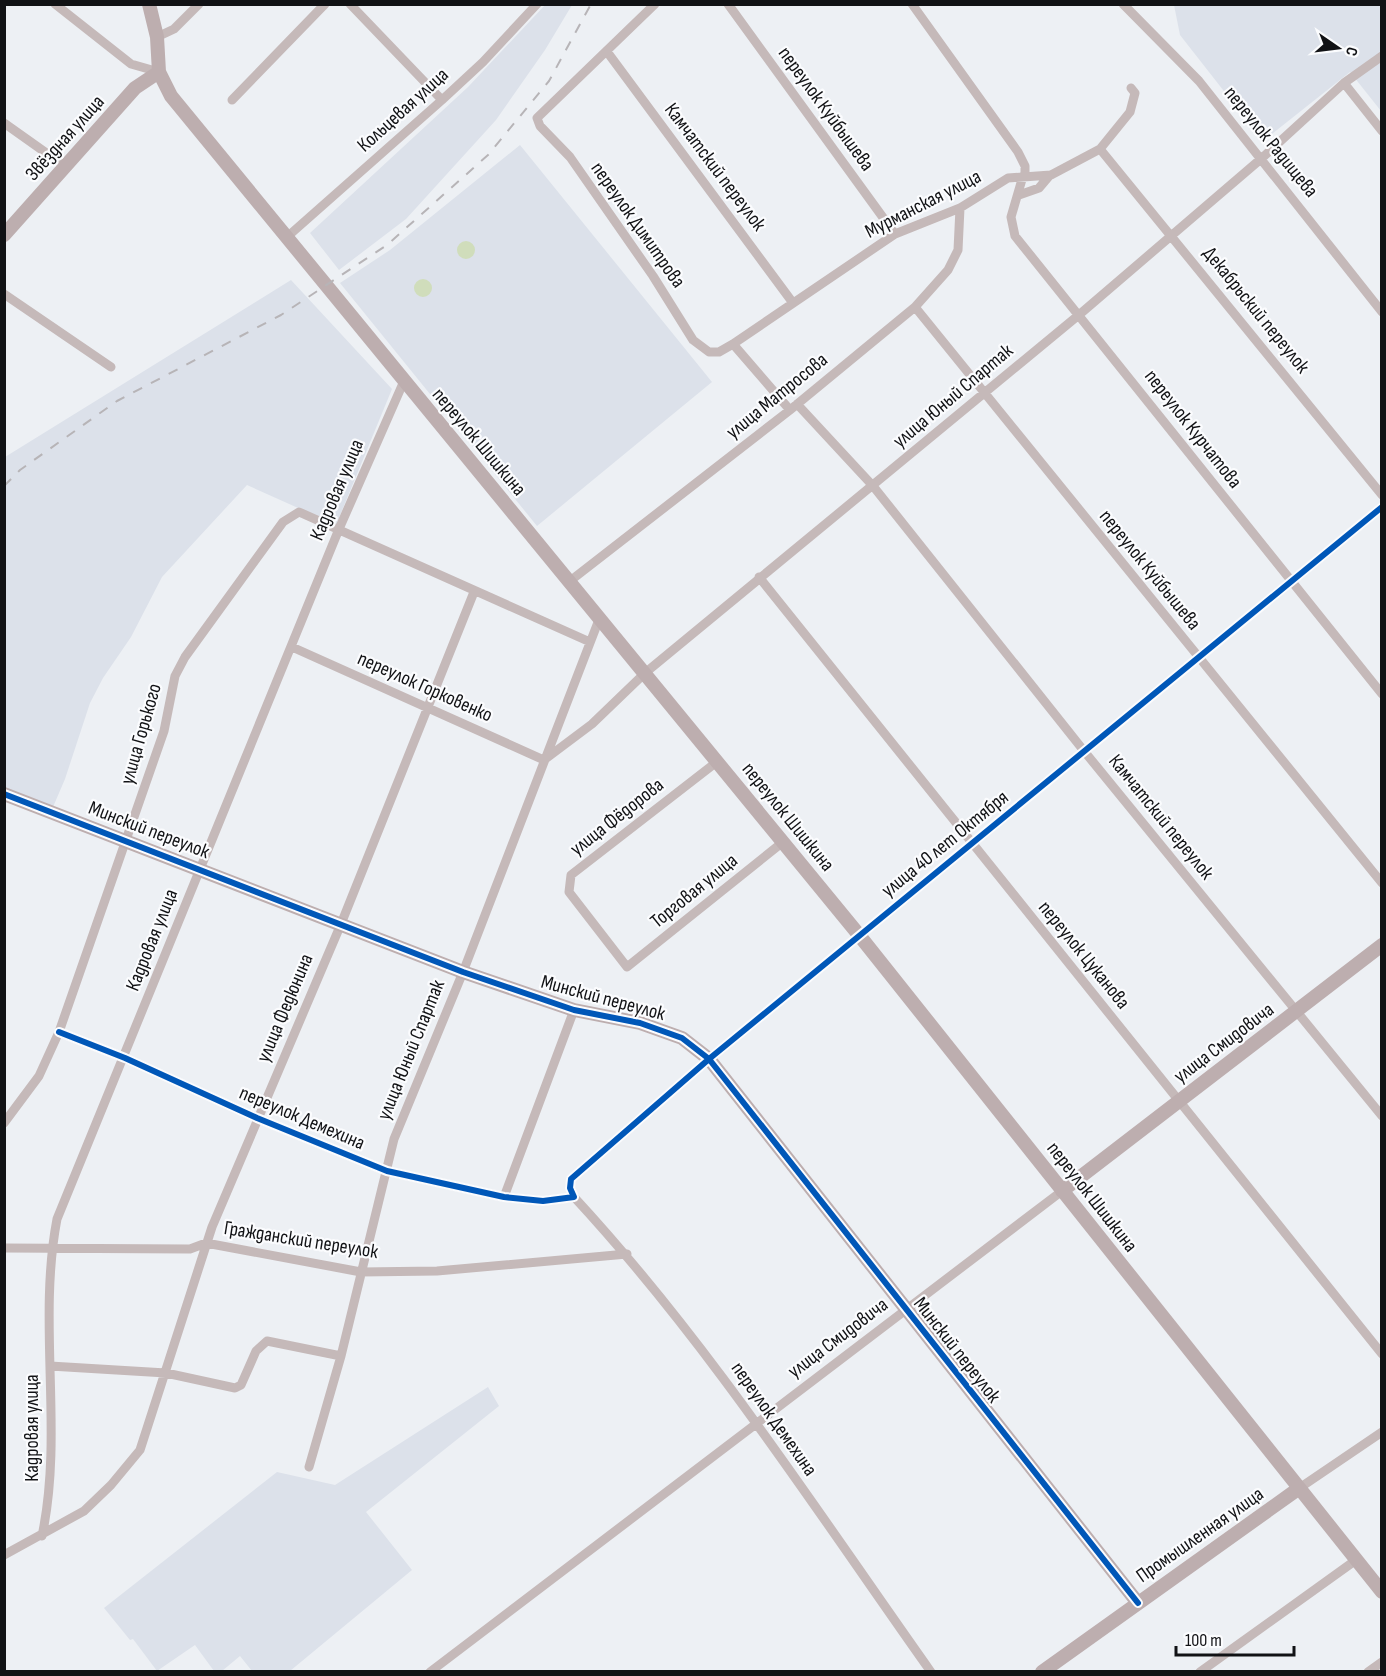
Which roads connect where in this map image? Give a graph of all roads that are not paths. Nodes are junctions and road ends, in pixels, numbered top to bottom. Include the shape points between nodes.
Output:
1 (55, 4) edge
2 (149, 4) edge
3 (199, 4) edge
4 (326, 4) edge
5 (350, 4) edge
6 (537, 4) edge
7 (655, 4) edge
8 (728, 4) edge
9 (912, 4) edge
10 (1123, 4) edge
11 (157, 37) junction
12 (608, 53) junction
13 (1382, 56) edge
14 (159, 72) junction
15 (1344, 83) junction
16 (1131, 88) dead end
17 (232, 100) dead end
18 (442, 100) junction
19 (4, 123) edge
20 (1382, 131) edge
21 (1100, 149) junction
22 (1262, 158) junction
23 (66, 167) junction
24 (1024, 175) junction
25 (1050, 175) junction
26 (1019, 195) junction
27 (960, 208) junction
28 (894, 234) junction
29 (4, 235) edge
30 (1173, 236) junction
31 (287, 237) junction
32 (4, 294) edge
33 (793, 303) junction
34 (915, 307) junction
35 (1382, 312) edge
36 (1080, 314) junction
37 (733, 344) junction
38 (709, 352) joint
39 (111, 367) dead end
40 (404, 381) junction
41 (984, 394) junction
42 (793, 407) junction
43 (873, 486) junction
44 (1382, 495) edge
45 (1382, 507) edge
46 (339, 529) junction
47 (759, 577) junction
48 (570, 581) junction
49 (1291, 582) junction
50 (474, 592) junction
51 (600, 617) junction
52 (590, 642) junction
53 (292, 647) junction
54 (1198, 658) junction
55 (645, 673) junction
56 (1382, 694) edge
57 (427, 707) junction
58 (1084, 751) junction
59 (544, 760) junction
60 (718, 762) junction
61 (5, 797) edge
62 (127, 839) junction
63 (783, 842) junction
64 (972, 843) junction
65 (201, 868) junction
66 (1382, 883) edge
67 (341, 924) junction
68 (859, 936) junction
69 (1382, 945) edge
70 (627, 967) joint
71 (463, 972) junction
72 (574, 1010) junction
73 (1297, 1012) junction
74 (59, 1032) junction
75 (125, 1058) junction
76 (709, 1059) junction
77 (1179, 1102) junction
78 (1382, 1116) edge
79 (257, 1118) junction
80 (4, 1123) edge
81 (387, 1171) junction
82 (1062, 1191) junction
83 (504, 1197) junction
84 (574, 1197) junction
85 (206, 1243) junction
86 (52, 1247) junction
87 (4, 1248) edge
88 (627, 1254) junction
89 (361, 1272) junction
90 (906, 1312) junction
91 (1382, 1354) edge
92 (341, 1356) junction
93 (50, 1366) junction
94 (166, 1372) junction
95 (756, 1425) junction
96 (1382, 1432) edge
97 (309, 1467) dead end
98 (1298, 1489) junction
99 (42, 1536) junction
100 (4, 1555) edge
101 (1356, 1560) junction
102 (1382, 1592) edge
103 (1138, 1603) junction
104 (1382, 1662) edge
105 (430, 1671) edge
106 (931, 1671) edge
107 (1041, 1671) edge
108 (1200, 1671) edge
109 (1368, 1671) edge

1 - 14 street via 131,64
2 - 11 main road
3 - 11 street via 174,29
4 - 17 street
5 - 18 street
6 - 18 street, Кольцевая улица
7 - 12 street
8 - 28 street, переулок Куйбышева
9 - 24 street via 1018,152 1025,166
10 - 22 street, переулок Радищева via 1198,81
11 - 14 main road
12 - 33 street, Камчатский переулок
12 - 38 street, переулок Димитрова via 537,118 570,157 693,340
13 - 15 street, улица Юный Спартак
14 - 23 main road, Звёздная улица via 135,88
14 - 31 main road, переулок Шишкина via 171,96
15 - 20 street
15 - 22 street, улица Юный Спартак
16 - 21 street, Мурманская улица via 1135,93 1130,112
18 - 31 street, Кольцевая улица
19 - 23 street
21 - 25 street, Мурманская улица
21 - 30 street, Декабрьский переулок
22 - 30 street, улица Юный Спартак
22 - 35 street, переулок Радищева
23 - 29 main road, Звёздная улица
24 - 25 street, Мурманская улица
24 - 26 street, переулок Курчатова
24 - 27 street, Мурманская улица via 1008,178
25 - 26 street via 1039,188
26 - 36 street, переулок Курчатова via 1011,217 1014,236
27 - 28 street, Мурманская улица
27 - 34 street, улица Матросова via 958,250 948,270
28 - 33 street, Мурманская улица
30 - 36 street, улица Юный Спартак
30 - 44 street, Декабрьский переулок
31 - 40 main road, переулок Шишкина
32 - 39 street
33 - 37 street, Мурманская улица
34 - 41 street, переулок Куйбышева
34 - 42 street, улица Матросова
36 - 41 street, улица Юный Спартак
36 - 49 street, переулок Курчатова
37 - 38 street, Мурманская улица via 719,352
37 - 42 street
40 - 46 street, Кадровая улица
40 - 48 main road, переулок Шишкина
41 - 43 street, улица Юный Спартак
41 - 54 street, переулок Куйбышева
42 - 43 street, Камчатский переулок
42 - 48 street, улица Матросова
43 - 47 street, улица Юный Спартак
43 - 58 street, Камчатский переулок
45 - 49 street, улица 40 лет Октября
46 - 50 street
46 - 53 street, Кадровая улица
46 - 62 street, улица Горького via 299,512 283,522 184,657 164,731
47 - 55 street, улица Юный Спартак
47 - 64 street, переулок Цуканова
48 - 51 main road, переулок Шишкина
49 - 54 street, улица 40 лет Октября
49 - 56 street, переулок Курчатова
50 - 52 street
50 - 57 street, улица Федюнина
51 - 52 street, улица Юный Спартак
51 - 55 main road, переулок Шишкина
52 - 59 street, улица Юный Спартак
53 - 57 street, переулок Горковенко
53 - 65 street, Кадровая улица
54 - 58 street, улица 40 лет Октября
54 - 66 street, переулок Куйбышева
55 - 59 street, улица Юный Спартак via 592,724
55 - 60 main road, переулок Шишкина
57 - 59 street, переулок Горковенко
57 - 67 street, улица Федюнина
58 - 64 street, улица 40 лет Октября
58 - 73 street, Камчатский переулок
59 - 71 street, улица Юный Спартак
60 - 63 main road, переулок Шишкина
60 - 70 street, улица Фёдорова via 571,875 569,892
61 - 62 main road, Минский переулок
62 - 65 main road, Минский переулок
62 - 74 street, улица Горького
63 - 68 main road, переулок Шишкина
63 - 70 street, Торговая улица
64 - 68 street, улица 40 лет Октября
64 - 77 street, переулок Цуканова
65 - 67 main road, Минский переулок
65 - 75 street, Кадровая улица
67 - 71 main road, Минский переулок
67 - 79 street, улица Федюнина
68 - 76 street, улица 40 лет Октября
68 - 82 main road, переулок Шишкина
69 - 73 main road, улица Смидовича
71 - 72 main road, Минский переулок
71 - 81 street, улица Юный Спартак via 394,1140
72 - 76 main road, Минский переулок via 640,1023 672,1034
72 - 83 street
73 - 77 main road, улица Смидовича
73 - 78 street, Камчатский переулок
74 - 75 street, переулок Демехина
74 - 80 street, улица Горького via 39,1076
75 - 79 street, переулок Демехина
75 - 86 street, Кадровая улица via 57,1219
76 - 84 street, улица 40 лет Октября via 571,1179
76 - 90 main road, Минский переулок
77 - 82 main road, улица Смидовича
77 - 91 street, переулок Цуканова
79 - 81 street, переулок Демехина
79 - 85 street, улица Федюнина
81 - 83 street, переулок Демехина
81 - 89 street, улица Юный Спартак
82 - 90 street, улица Смидовича
82 - 98 main road, переулок Шишкина
83 - 84 street, переулок Демехина via 543,1201
84 - 88 street, переулок Демехина
85 - 86 street, Гражданский переулок via 190,1249
85 - 89 street, Гражданский переулок
85 - 94 street, улица Федюнина
86 - 87 street, Гражданский переулок
86 - 93 street, Кадровая улица
88 - 89 street, Гражданский переулок via 437,1271
88 - 95 street, переулок Демехина via 692,1334
89 - 92 street, улица Юный Спартак
90 - 95 street, улица Смидовича
90 - 103 main road, Минский переулок
92 - 94 street via 267,1341 256,1351 236,1388
92 - 97 street, улица Юный Спартак
93 - 94 street
93 - 99 street, Кадровая улица via 51,1482
94 - 99 street, улица Федюнина via 140,1450 84,1511
95 - 105 street, улица Смидовича
95 - 106 street, переулок Демехина
96 - 98 street, Промышленная улица
98 - 101 main road, переулок Шишкина
98 - 103 main road, Промышленная улица
99 - 100 street, улица Федюнина
101 - 102 main road, переулок Шишкина
101 - 108 street
103 - 107 main road, Промышленная улица
104 - 109 street

